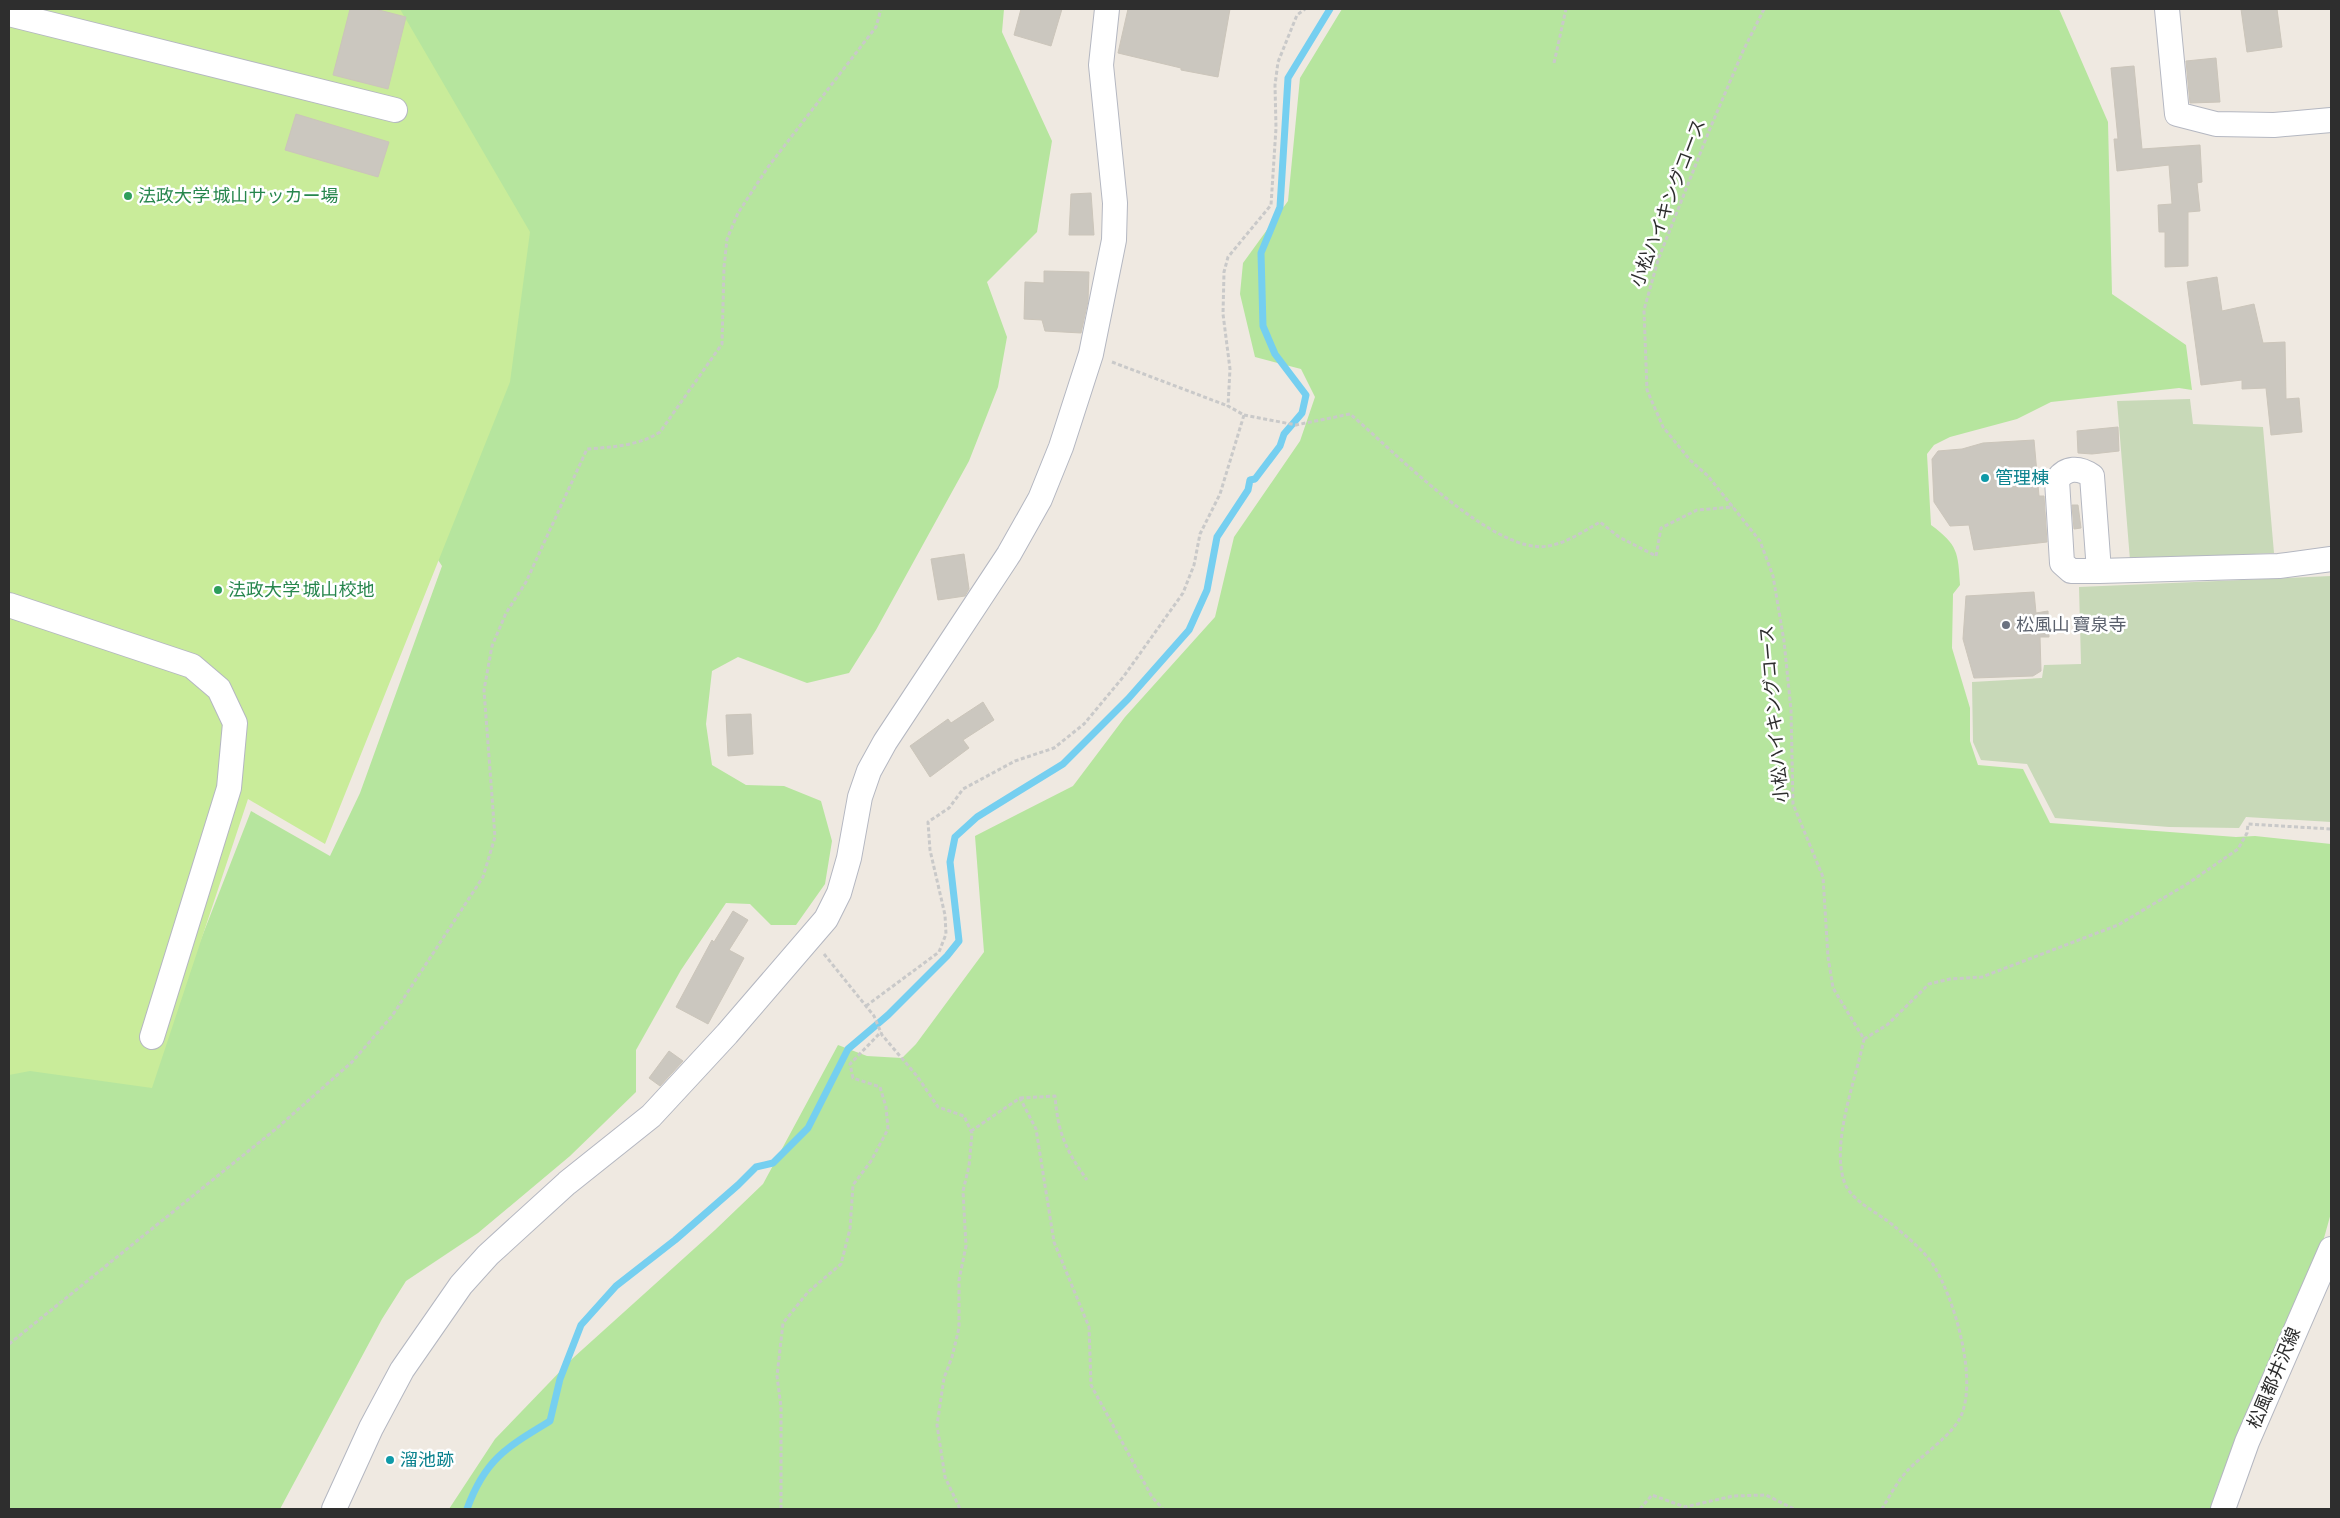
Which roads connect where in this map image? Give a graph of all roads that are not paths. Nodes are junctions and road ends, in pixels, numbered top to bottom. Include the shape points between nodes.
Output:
1 (1107, 9) edge
2 (2167, 9) edge
3 (9, 14) edge
4 (395, 110) dead end
5 (2331, 120) edge
6 (2331, 559) edge
7 (2099, 571) dead end
8 (9, 605) edge
9 (152, 1036) dead end
10 (2331, 1249) edge
11 (334, 1509) edge
12 (2223, 1509) edge

1 - 11 street via 1102,65 1115,203 1114,240 1091,354 1061,448 1040,499 869,771 860,797 839,893 826,919 812,939 651,1116 560,1189 488,1255 461,1285 402,1370
2 - 5 street via 2177,114 2216,124 2274,125
3 - 4 street
6 - 7 street via 2279,566
8 - 9 street via 192,666 219,689 235,723 229,788
10 - 12 street, 松風都井沢線 via 2247,1442

